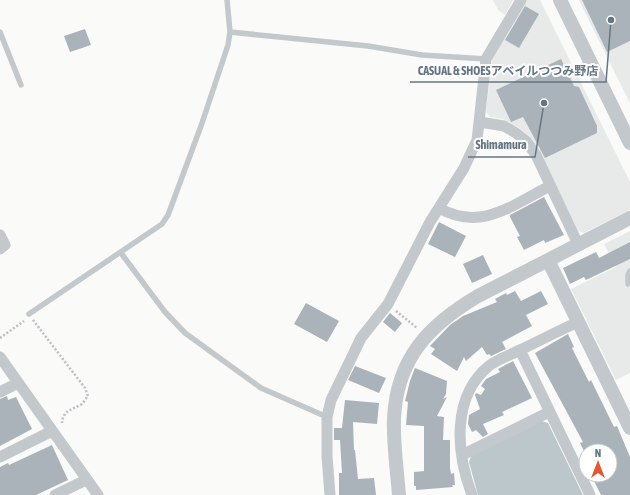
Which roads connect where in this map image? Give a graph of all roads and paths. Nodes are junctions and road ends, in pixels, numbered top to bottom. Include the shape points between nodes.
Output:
1 (227, 0) edge
2 (521, 0) edge
3 (560, 0) edge
4 (0, 32) edge
5 (230, 32) junction
6 (486, 59) junction
7 (21, 84) dead end
8 (480, 122) junction
9 (630, 143) edge
10 (550, 186) junction
11 (439, 208) junction
12 (630, 218) edge
13 (0, 235) edge
14 (578, 244) junction
15 (0, 249) edge
16 (121, 253) junction
17 (548, 260) junction
18 (630, 271) edge
19 (628, 284) dead end
20 (388, 304) junction
21 (30, 315) junction
22 (578, 322) junction
23 (426, 334) junction
24 (0, 338) edge
25 (520, 350) junction
26 (0, 357) edge
27 (18, 383) junction
28 (0, 392) edge
29 (549, 412) junction
30 (327, 417) junction
31 (630, 428) edge
32 (57, 429) junction
33 (462, 455) junction
34 (0, 457) edge
35 (86, 480) junction
36 (54, 495) edge
37 (98, 495) edge
38 (330, 495) edge
39 (399, 495) edge
40 (472, 495) edge
41 (590, 495) edge

1 - 5 lane
2 - 6 street
3 - 9 street
4 - 7 lane
5 - 6 lane via 368,46 422,55
5 - 16 lane via 201,126 168,215 162,224
6 - 8 street
8 - 10 street via 504,126 526,141 536,155
8 - 11 street via 477,140 464,168
10 - 11 street via 493,214 478,218 463,218
10 - 14 street
11 - 20 street
12 - 14 street
13 - 15 street via 5,245
14 - 17 street
16 - 21 lane
16 - 30 lane via 184,333 262,388
17 - 22 street
17 - 23 street via 460,306
18 - 19 lane
20 - 23 path
20 - 30 street via 361,338 331,400
21 - 24 path
21 - 32 path via 85,388 88,396 82,404 69,409
22 - 25 street
22 - 31 street
23 - 39 street via 403,373 395,404
25 - 29 street
25 - 33 street via 491,364 473,383 461,413
26 - 27 street
27 - 28 street
27 - 32 street
29 - 33 street
29 - 41 street
30 - 38 street
32 - 34 street
32 - 35 street
33 - 40 street
35 - 36 street
35 - 37 street

